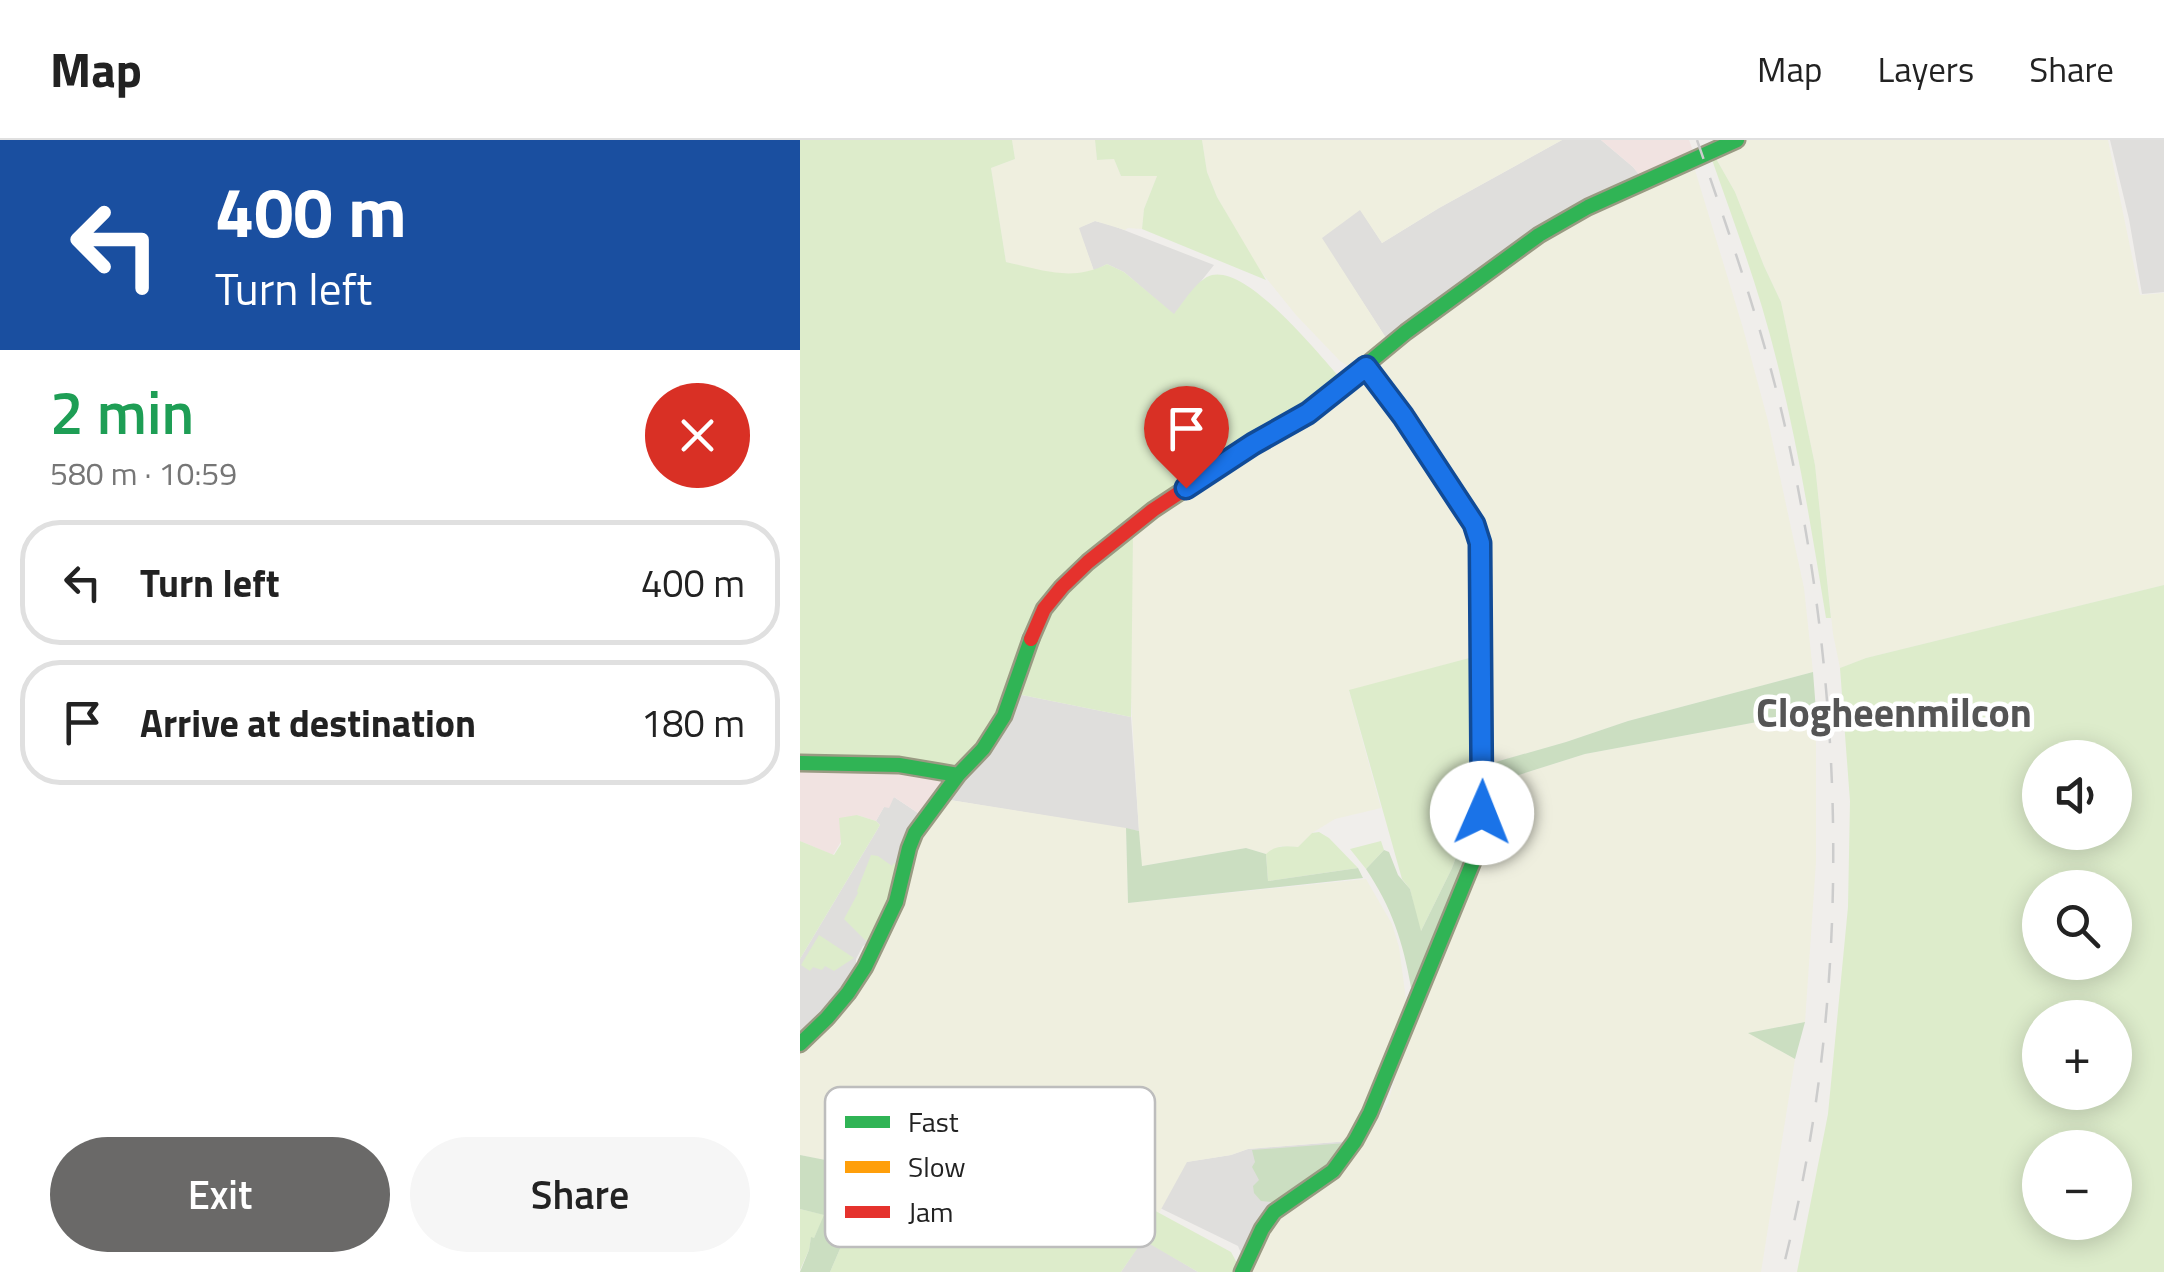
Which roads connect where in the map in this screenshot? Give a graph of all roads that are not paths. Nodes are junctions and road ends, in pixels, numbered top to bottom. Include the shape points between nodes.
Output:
1 (1737, 140) edge
2 (1366, 367) junction
3 (800, 763) edge
4 (958, 775) junction
5 (800, 1044) edge
6 (1242, 1272) edge

1 - 2 street via 1539,235
2 - 4 street via 1308,413 1153,510 1062,587 1044,609 1004,716
2 - 6 street via 1474,524 1480,543 1482,813 1475,857 1355,1141 1333,1171 1274,1212
3 - 4 street via 902,763
4 - 5 street via 915,834 896,902 865,966

